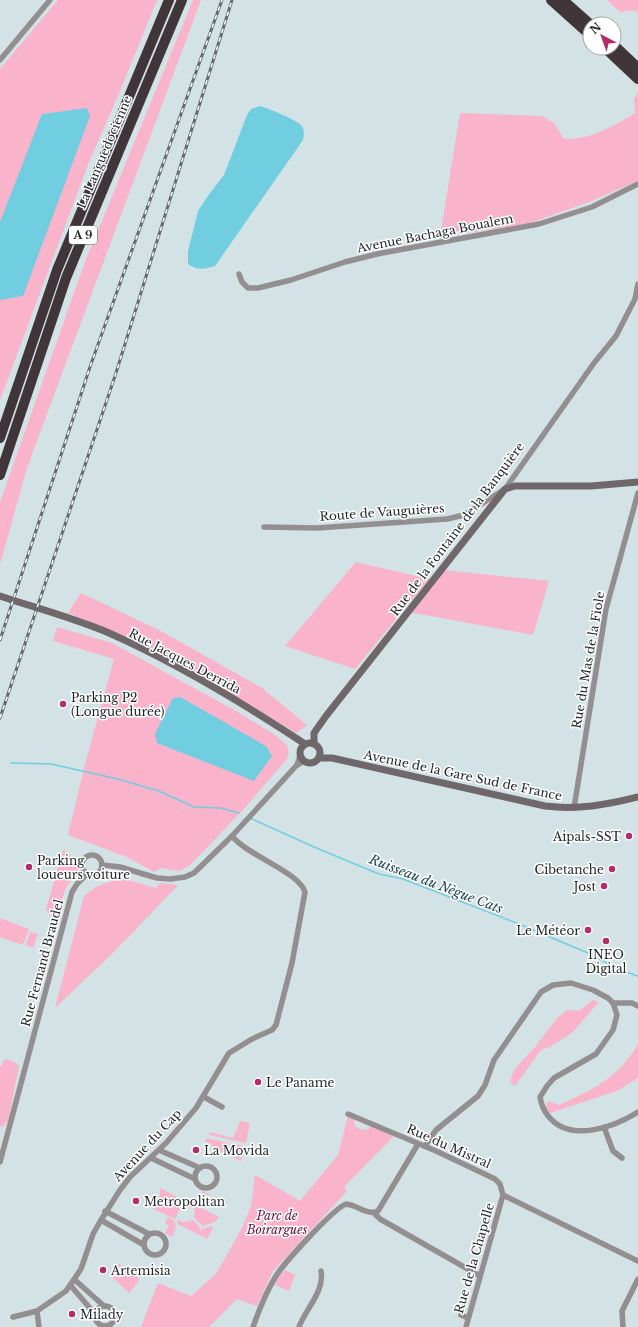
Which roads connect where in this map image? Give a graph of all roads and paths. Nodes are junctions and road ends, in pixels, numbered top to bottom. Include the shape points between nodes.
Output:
1 (50, 0) edge
2 (169, 0) edge
3 (182, 0) edge
4 (551, 0) edge
5 (563, 0) edge
6 (582, 17) edge
7 (582, 28) edge
8 (622, 53) edge
9 (614, 56) edge
10 (0, 60) edge
11 (638, 68) edge
12 (638, 79) edge
13 (638, 184) edge
14 (239, 274) dead end
15 (638, 284) edge
16 (0, 438) edge
17 (0, 475) edge
18 (638, 482) edge
19 (505, 489) junction
20 (638, 493) edge
21 (264, 527) dead end
22 (0, 596) edge
23 (314, 744) junction
24 (302, 753) junction
25 (320, 754) junction
26 (638, 797) edge
27 (574, 808) junction
28 (232, 836) junction
29 (102, 865) junction
30 (87, 874) junction
31 (613, 1003) junction
32 (638, 1006) edge
33 (204, 1097) junction
34 (222, 1107) dead end
35 (638, 1112) edge
36 (348, 1114) dead end
37 (604, 1128) junction
38 (418, 1144) junction
39 (425, 1146) junction
40 (159, 1150) junction
41 (151, 1158) junction
42 (622, 1158) dead end
43 (0, 1162) edge
44 (200, 1168) junction
45 (195, 1179) junction
46 (503, 1195) junction
47 (105, 1211) junction
48 (374, 1213) junction
49 (101, 1220) junction
50 (149, 1234) junction
51 (144, 1245) junction
52 (638, 1261) edge
53 (321, 1272) dead end
54 (480, 1276) junction
55 (638, 1279) edge
56 (75, 1280) junction
57 (71, 1286) junction
58 (104, 1306) junction
59 (37, 1311) junction
60 (95, 1314) junction
61 (461, 1315) dead end
62 (14, 1317) dead end
63 (468, 1318) junction
64 (40, 1327) edge
65 (253, 1327) edge
66 (299, 1327) edge
67 (466, 1327) edge
68 (623, 1327) edge

1 - 10 street
2 - 16 highway, La Languedocienne / A 9 via 57,270
3 - 17 highway, La Languedocienne / A 9 via 66,278
4 - 7 highway
5 - 6 highway
8 - 11 highway
9 - 12 highway
13 - 14 street, Avenue Bachaga Boualem via 592,207 539,224 377,254 258,288 248,288
15 - 19 street, Rue de la Fontaine de la Banquière via 635,299 616,336
18 - 19 street, Route de Vauguières via 591,486 515,486
19 - 21 street, Route de Vauguières via 464,514 447,519 317,528
19 - 23 street, Rue de la Fontaine de la Banquière via 314,732
20 - 27 street, Rue du Mas de la Fiole via 606,609
22 - 24 street, Rue Jacques Derrida via 108,633 133,645 291,735
23 - 24 street
23 - 25 street, Avenue de la Gare Sud de France
24 - 25 street via 311,763
24 - 28 street via 296,766
25 - 27 street, Avenue de la Gare Sud de France via 545,806
26 - 27 street, Avenue de la Gare Sud de France
28 - 29 street via 201,868 185,878 157,878 120,867
28 - 33 street, Avenue du Cap via 242,847 300,882 305,892 292,963 276,1025 272,1030 229,1053
29 - 30 street via 96,874
29 - 30 street via 100,859 95,856 86,857 82,866
30 - 43 street, Rue Fernand Braudel via 72,892
31 - 32 street
31 - 37 street via 617,1015 616,1022 596,1054 554,1078 540,1097 546,1113 560,1126 575,1131
31 - 39 street via 593,990 572,983 553,985 541,992 494,1060 478,1096 436,1130
33 - 34 street
33 - 40 street, Avenue du Cap
35 - 37 street via 626,1120
36 - 38 street, Rue du Mistral
37 - 42 street via 613,1151
38 - 39 street, Rue du Mistral
38 - 48 street via 381,1206
39 - 46 street, Rue du Mistral via 495,1179 500,1184
40 - 41 street, Avenue du Cap
40 - 44 street
41 - 45 street
41 - 47 street, Avenue du Cap via 130,1177
44 - 45 street
44 - 45 street via 206,1166 214,1170 217,1175 216,1182 210,1188 203,1188 198,1186
46 - 52 street
46 - 54 street, Rue de la Chapelle
47 - 49 street, Avenue du Cap
47 - 50 street
48 - 54 street via 380,1219
48 - 65 street via 351,1204 339,1207 276,1275
49 - 51 street
49 - 56 street, Avenue du Cap
50 - 51 street
50 - 51 street via 156,1232 162,1235 166,1241 165,1249 161,1254 154,1255 147,1252
53 - 66 street via 323,1278
54 - 63 street, Rue de la Chapelle
55 - 68 street via 622,1311
56 - 57 street, Avenue du Cap
56 - 58 street
57 - 59 street, Avenue du Cap
57 - 60 street
58 - 60 street
58 - 60 street via 114,1311 115,1320 112,1324 106,1327 100,1325
59 - 62 street, Avenue du Cap
59 - 64 street
61 - 63 street
63 - 67 street, Rue de la Chapelle

